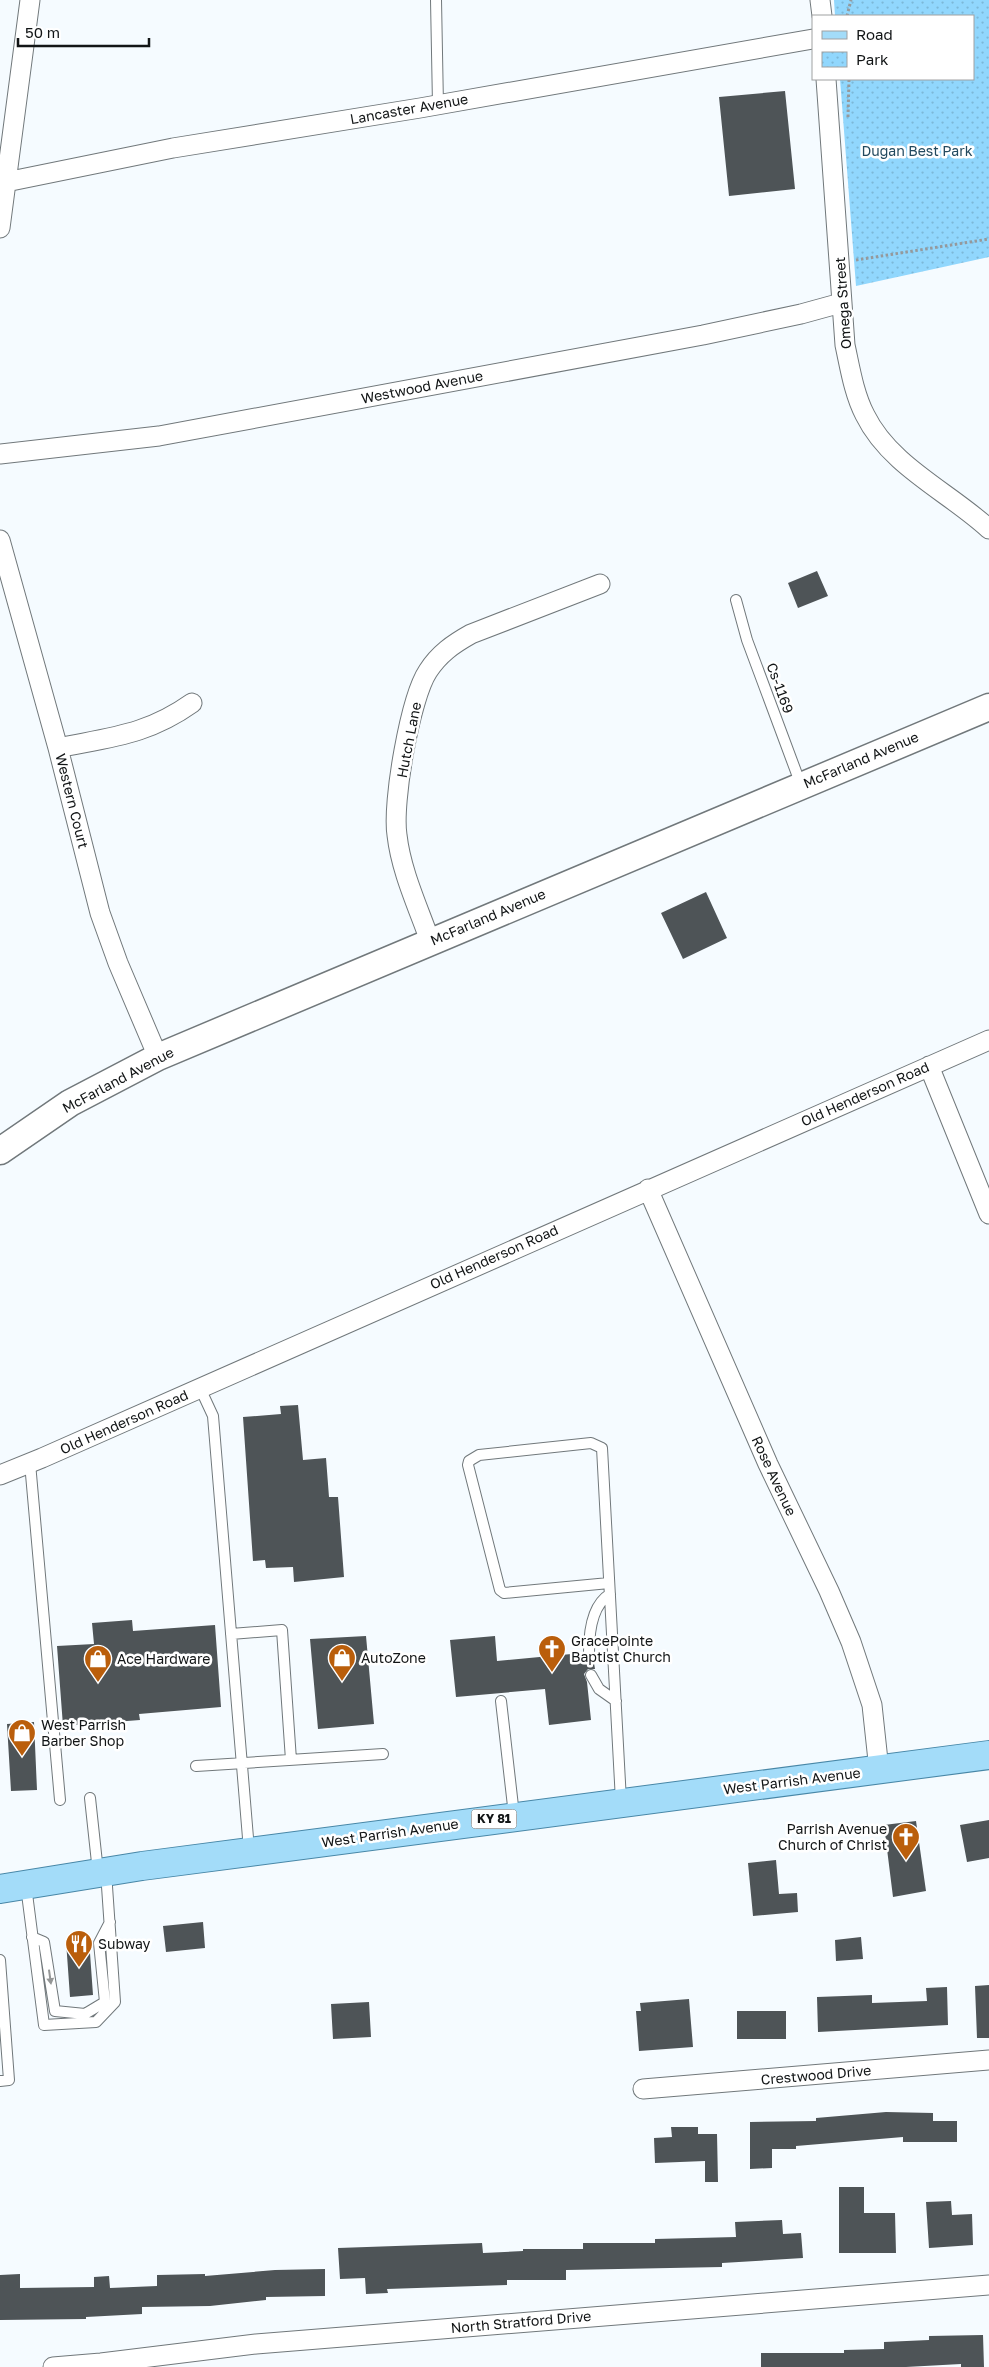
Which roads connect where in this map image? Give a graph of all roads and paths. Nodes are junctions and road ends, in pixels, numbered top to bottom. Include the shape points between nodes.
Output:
1 (30, 0) edge
2 (436, 0) edge
3 (820, 0) edge
4 (851, 0) edge
5 (822, 15) edge
6 (847, 15) edge
7 (812, 39) edge
8 (826, 80) edge
9 (438, 105) junction
10 (6, 182) junction
11 (0, 228) edge
12 (989, 239) edge
13 (856, 260) dead end
14 (841, 303) junction
15 (0, 454) edge
16 (989, 529) edge
17 (0, 540) edge
18 (5, 568) edge
19 (600, 584) dead end
20 (736, 600) dead end
21 (192, 703) dead end
22 (989, 707) edge
23 (58, 748) junction
24 (801, 785) junction
25 (430, 941) junction
26 (989, 1040) edge
27 (158, 1057) junction
28 (929, 1066) junction
29 (0, 1152) edge
30 (648, 1189) junction
31 (989, 1214) edge
32 (200, 1388) junction
33 (30, 1463) junction
34 (0, 1475) edge
35 (609, 1583) junction
36 (610, 1594) junction
37 (231, 1634) junction
38 (588, 1652) dead end
39 (591, 1675) dead end
40 (501, 1701) dead end
41 (616, 1701) junction
42 (383, 1754) dead end
43 (989, 1755) edge
44 (291, 1760) junction
45 (242, 1764) junction
46 (196, 1766) dead end
47 (878, 1770) junction
48 (90, 1798) dead end
49 (60, 1800) dead end
50 (622, 1802) junction
51 (514, 1816) junction
52 (249, 1852) junction
53 (102, 1872) junction
54 (13, 1887) edge
55 (111, 1920) junction
56 (32, 1937) junction
57 (0, 1960) edge
58 (989, 2060) edge
59 (0, 2081) edge
60 (643, 2089) dead end
61 (989, 2285) edge
62 (53, 2367) edge

1 - 10 street
2 - 9 lane
3 - 5 street
4 - 6 path
7 - 9 street, Lancaster Avenue
8 - 14 street, Omega Street
9 - 10 street, Lancaster Avenue via 174,148
10 - 11 street
12 - 13 path
14 - 15 street, Westwood Avenue via 704,335 159,436
14 - 16 street, Omega Street via 852,379 865,416 906,465
17 - 18 street, Western Court
18 - 23 street, Western Court
19 - 25 street, Hutch Lane via 471,634 437,658 427,673 409,726 395,815 400,855
20 - 24 lane, Cs-1169 via 747,640
21 - 23 street via 169,719 138,732
22 - 24 street, McFarland Avenue
23 - 27 street, Western Court via 100,912
24 - 25 street, McFarland Avenue
25 - 27 street, McFarland Avenue
26 - 28 street, Old Henderson Road
27 - 29 street, McFarland Avenue via 70,1104
28 - 30 street, Old Henderson Road
28 - 31 street
30 - 32 street, Old Henderson Road
30 - 47 street, Rose Avenue via 768,1464 851,1642 872,1705
32 - 33 street, Old Henderson Road
32 - 37 lane via 213,1416
33 - 34 street, Old Henderson Road
33 - 49 lane
35 - 35 lane via 602,1448 591,1443 479,1455 469,1460 500,1590 504,1593
35 - 36 lane
36 - 38 lane via 598,1606
36 - 41 lane
37 - 44 lane via 282,1630
37 - 45 lane
39 - 41 lane via 598,1690
40 - 51 lane
41 - 50 lane
42 - 44 lane
43 - 47 main road, West Parrish Avenue / KY 81
44 - 45 lane
45 - 46 lane
45 - 52 lane
47 - 50 main road, West Parrish Avenue / KY 81
48 - 53 lane
50 - 51 main road, West Parrish Avenue / KY 81
51 - 52 main road, West Parrish Avenue / KY 81
52 - 53 main road, West Parrish Avenue / KY 81
53 - 54 main road, West Parrish Avenue / KY 81
53 - 55 lane
54 - 56 lane
56 -> 55 lane via 44,1942 55,2010 85,2014 104,2002 99,1943
55 - 56 lane via 115,2002 96,2022 44,2026
57 - 59 lane via 9,2080
58 - 60 street, Crestwood Drive
61 - 62 street, North Stratford Drive via 256,2344

